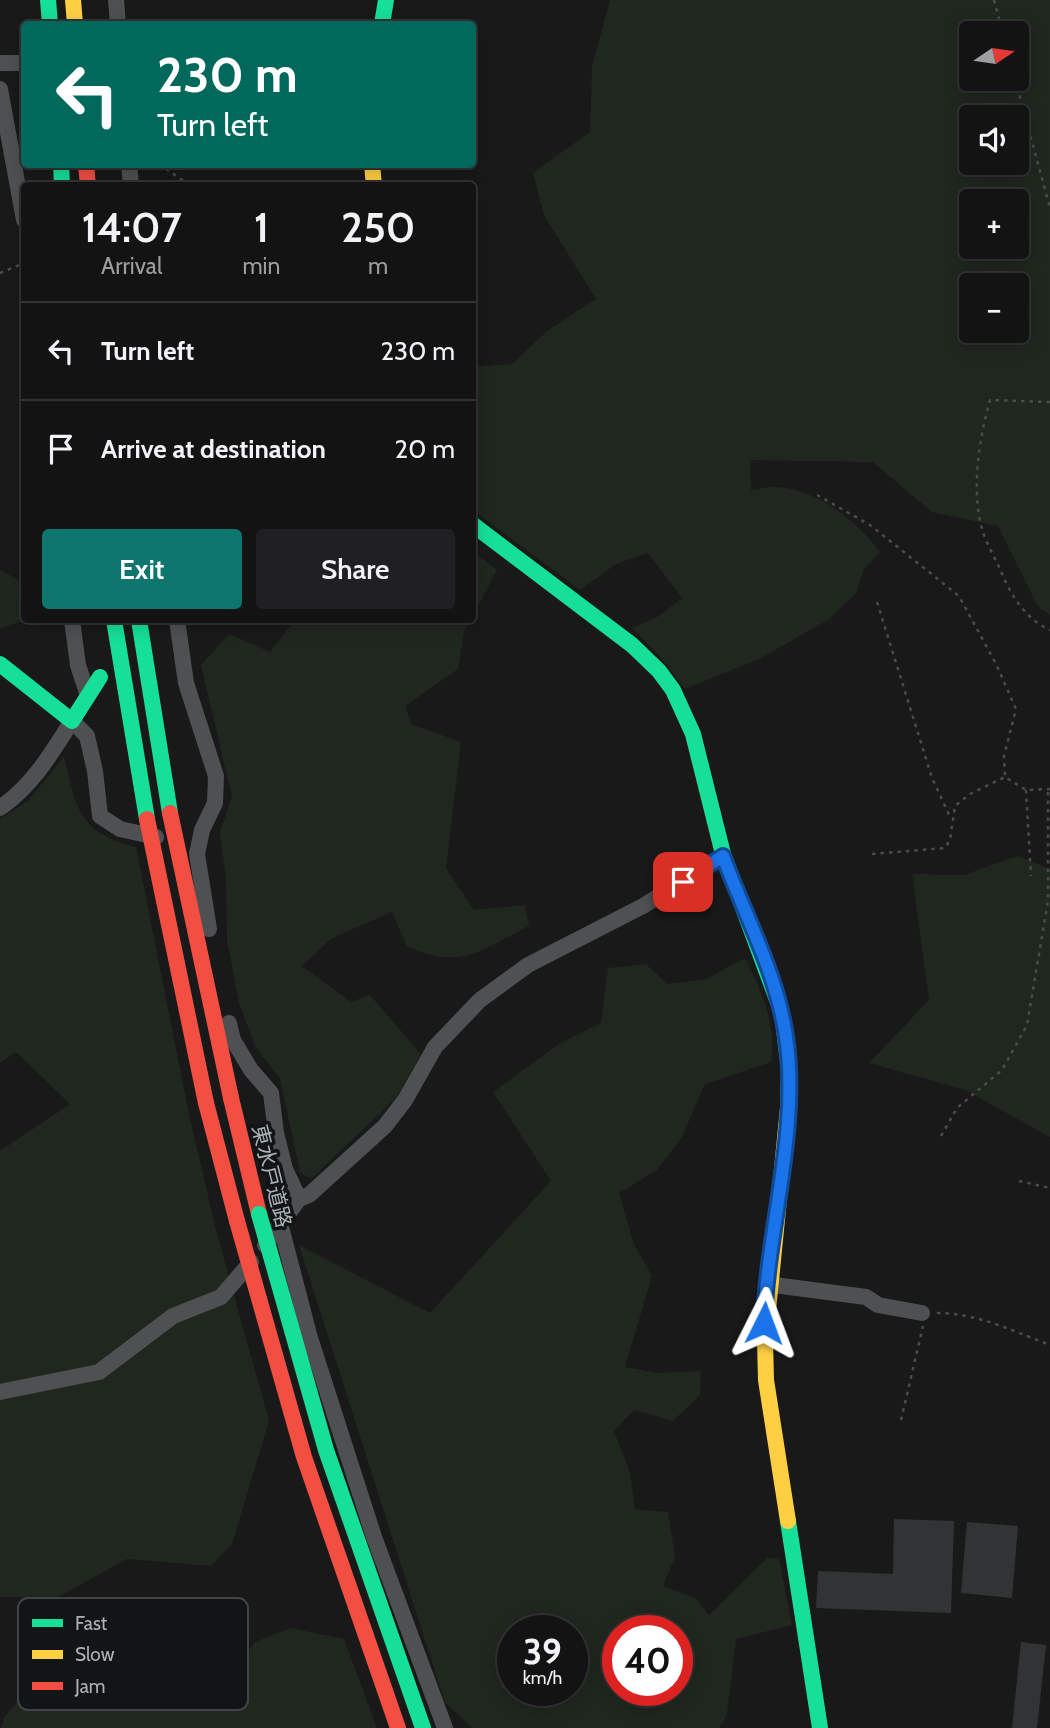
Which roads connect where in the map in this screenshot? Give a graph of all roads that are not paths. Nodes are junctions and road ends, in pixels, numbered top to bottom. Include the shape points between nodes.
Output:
1 (48, 0) edge
2 (73, 0) edge
3 (116, 0) edge
4 (386, 0) edge
5 (50, 21) edge
6 (75, 21) edge
7 (118, 21) edge
8 (382, 21) edge
9 (0, 63) edge
10 (21, 63) edge
11 (0, 89) edge
12 (21, 204) edge
13 (476, 527) edge
14 (72, 623) edge
15 (114, 623) edge
16 (139, 623) edge
17 (177, 623) edge
18 (0, 664) edge
19 (100, 677) dead end
20 (88, 696) junction
21 (72, 721) junction
22 (0, 808) edge
23 (202, 830) junction
24 (723, 856) junction
25 (299, 1199) junction
26 (281, 1227) junction
27 (766, 1284) junction
28 (922, 1313) road end
29 (0, 1392) edge
30 (398, 1728) edge
31 (423, 1728) edge
32 (445, 1728) edge
33 (820, 1728) edge

1 - 5 main road
2 - 6 main road
3 - 7 street
4 - 8 main road
9 - 10 street
11 - 12 street
13 - 24 main road via 614,631 661,673 683,708 692,734
14 - 20 street
15 - 30 main road, bridge via 147,819 206,1103 308,1470
16 - 31 main road, 東水戸道路, bridge via 170,813 259,1214 327,1450
17 - 23 street via 186,683 216,776 215,803
18 - 21 main road
19 - 20 main road
20 - 21 main road
21 - 22 street via 39,773
21 - 23 street via 87,736 100,816 120,829 163,839
23 - 25 street via 197,855 233,1040 271,1093 285,1169
24 - 25 street via 643,906 528,965 480,1000 435,1046 385,1126
24 - 27 main road via 776,991 787,1038 788,1112
25 - 26 street
26 - 29 street via 221,1297 173,1316 99,1371
26 - 32 street via 310,1338 374,1537
27 - 28 street via 866,1297 878,1305
27 - 33 main road via 766,1380

